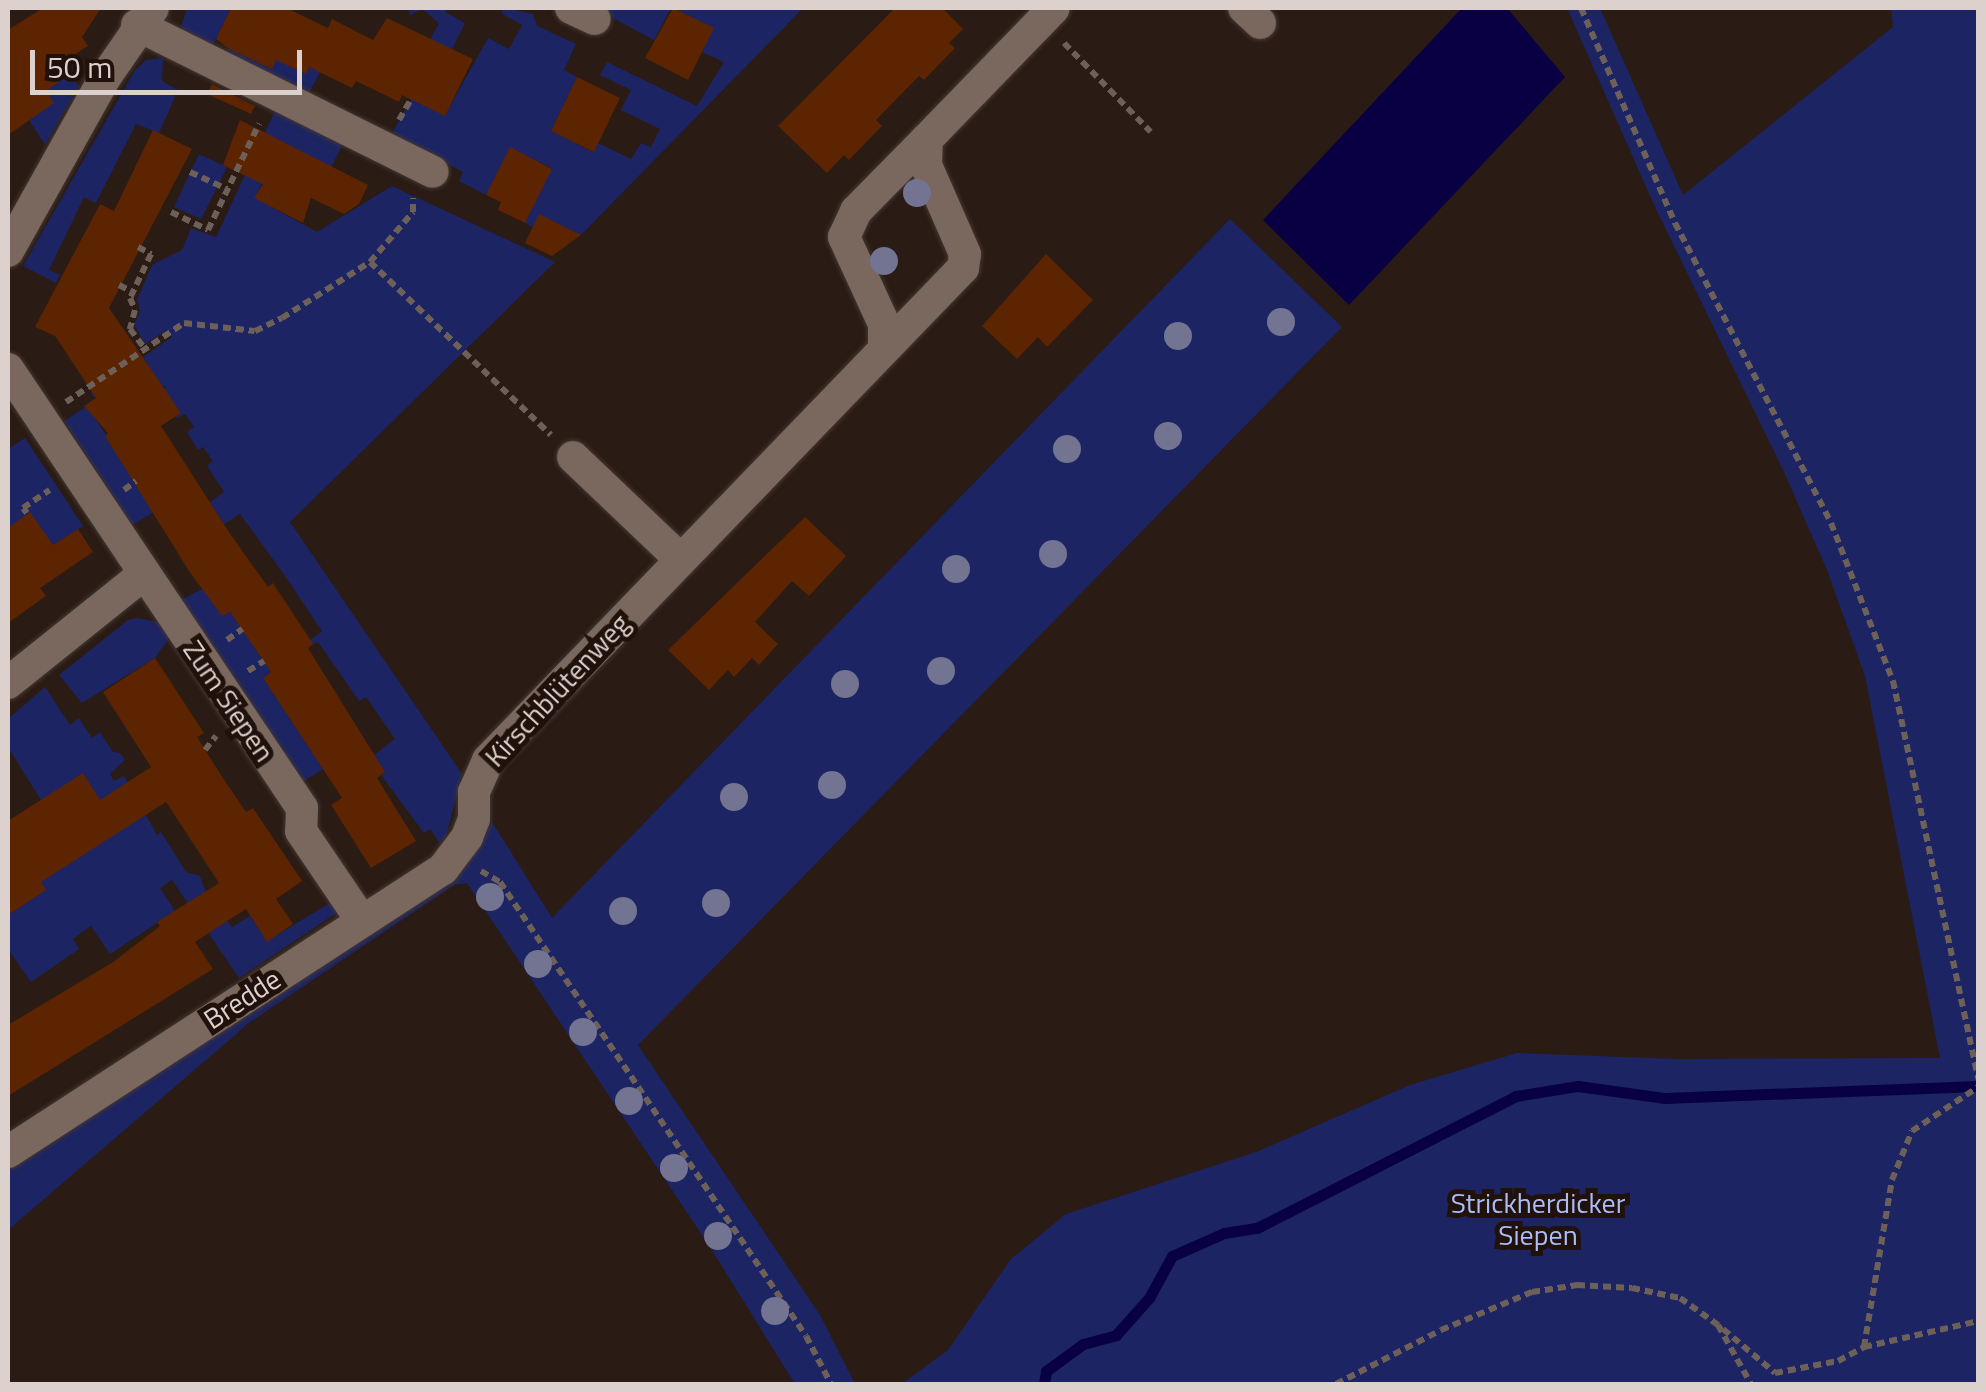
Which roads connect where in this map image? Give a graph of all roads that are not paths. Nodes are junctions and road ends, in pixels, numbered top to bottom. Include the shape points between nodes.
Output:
1 (1048, 14) edge
2 (145, 16) edge
3 (927, 139) junction
4 (422, 167) road end
5 (8, 250) edge
6 (884, 346) junction
7 (8, 369) edge
8 (573, 456) road end
9 (680, 558) junction
10 (144, 575) junction
11 (8, 683) edge
12 (460, 847) joint
13 (362, 921) junction
14 (8, 1152) edge

1 - 3 street
2 - 4 street via 274,93
2 - 5 street
3 - 6 street via 856,211 844,237 884,324
3 - 6 street, Kirschblütenweg via 926,165 966,262
6 - 9 street, Kirschblütenweg
7 - 10 street, Zum Siepen
8 - 9 street
9 - 12 street, Kirschblütenweg via 488,760 474,792 474,820
10 - 11 street
10 - 13 street, Zum Siepen via 302,808 301,831
12 - 13 street, Bredde via 443,869
13 - 14 street, Bredde

